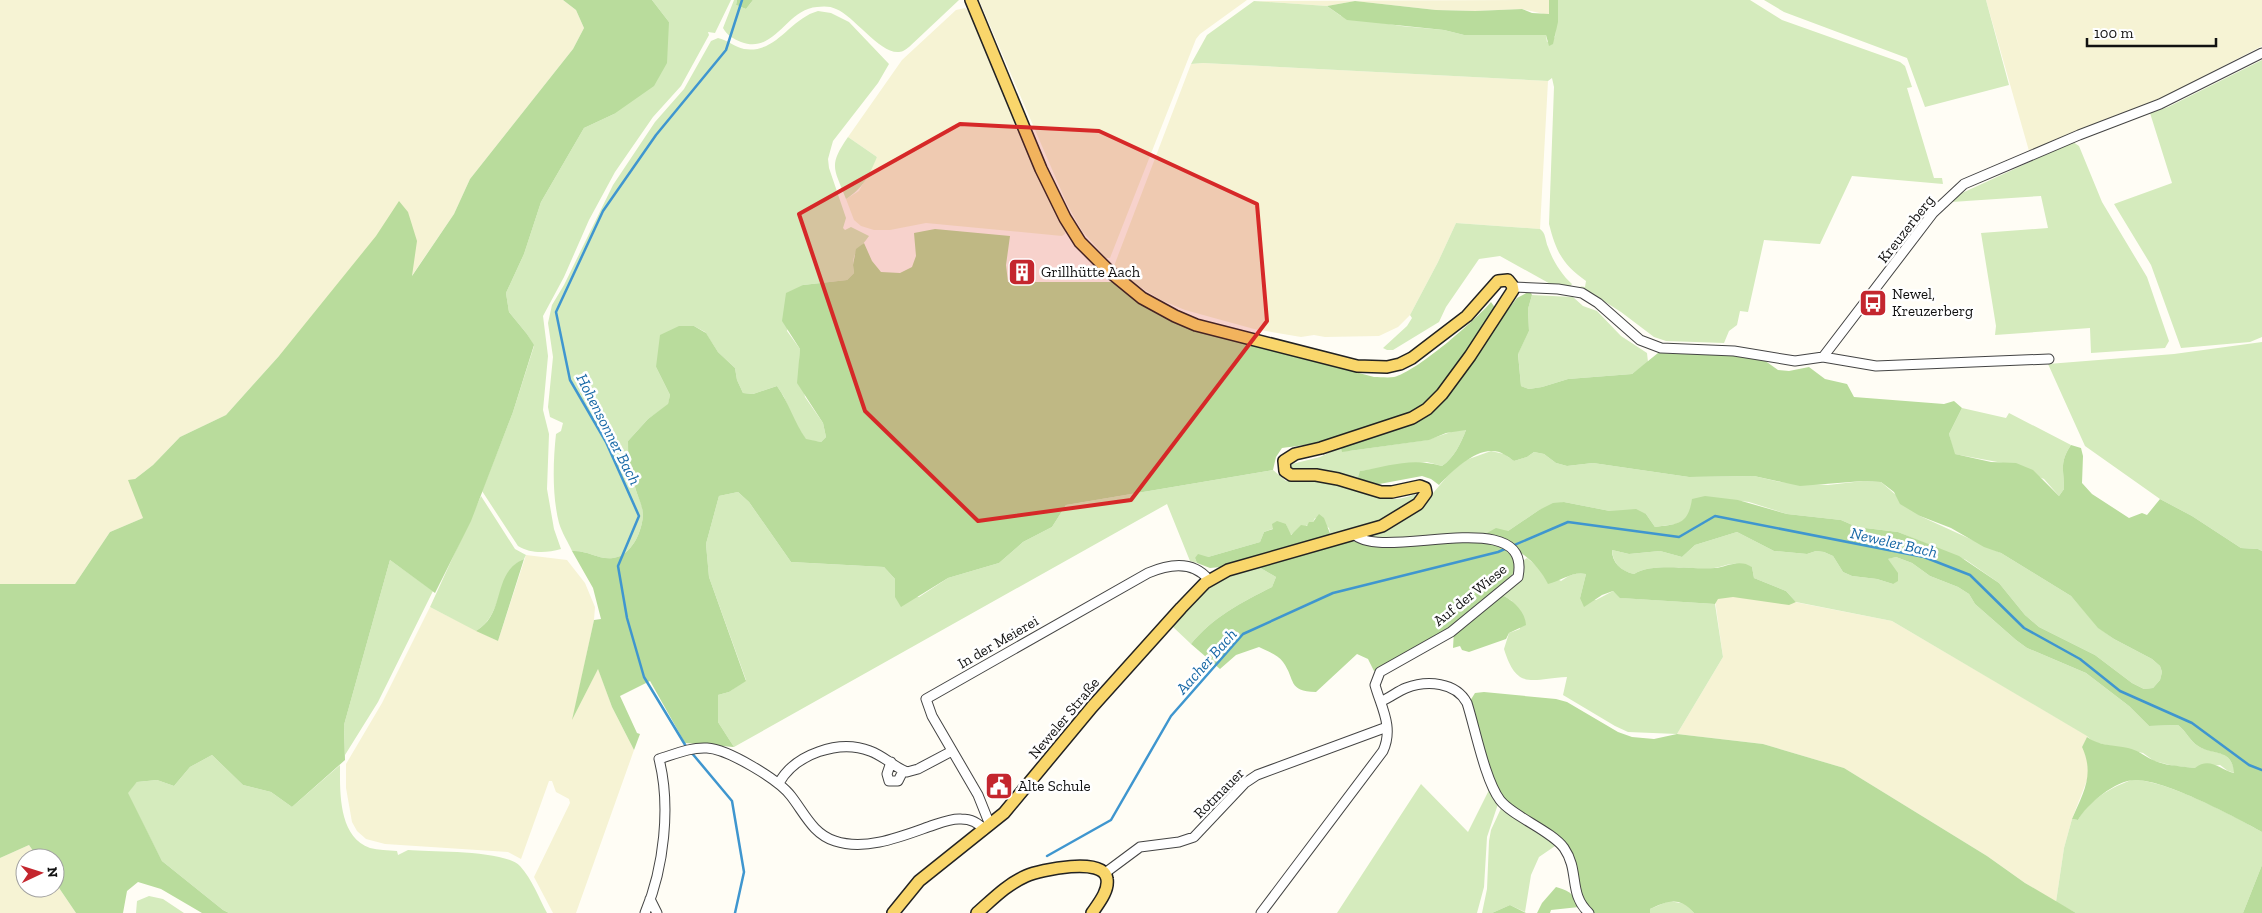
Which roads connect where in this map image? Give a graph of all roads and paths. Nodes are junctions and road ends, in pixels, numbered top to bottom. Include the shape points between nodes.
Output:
1 (970, 0) edge
2 (2262, 53) edge
3 (1513, 287) junction
4 (1823, 357) junction
5 (2049, 359) dead end
6 (1354, 534) junction
7 (1209, 580) junction
8 (1382, 701) junction
9 (1387, 727) junction
10 (952, 751) junction
11 (891, 762) junction
12 (903, 771) junction
13 (778, 782) junction
14 (987, 827) junction
15 (1105, 873) junction
16 (650, 899) junction
17 (645, 913) edge
18 (657, 913) edge
19 (893, 913) edge
20 (977, 913) edge
21 (1092, 913) edge
22 (1261, 913) edge
23 (1589, 913) edge

1 - 3 main road via 1042,169 1076,236 1122,283 1175,316 1224,333 1357,366 1381,368 1400,364 1425,349 1467,316 1498,281 1508,280
2 - 4 street, Kreuzerberg via 2160,104 1964,184 1933,213
3 - 4 street via 1558,288 1582,293 1640,340 1655,347 1734,351 1795,361
3 - 6 main road, Neweler Straße via 1508,300 1470,356 1427,409 1402,422 1285,459 1284,468 1291,475 1330,477 1385,492 1415,486 1425,488 1423,500 1398,517 1382,526
4 - 5 street via 1876,366
6 - 7 main road, Neweler Straße via 1238,567
6 - 8 street, Auf der Wiese via 1369,541 1489,539 1507,545 1521,563 1518,577 1451,632 1380,672 1375,685
7 - 10 street, In der Meierei via 1192,566 1155,570 926,699
7 - 14 main road, Neweler Straße via 1092,707 1014,803
8 - 9 street, Auf der Wiese
8 - 23 street via 1407,687 1424,684 1442,685 1460,693 1467,703 1501,801 1563,846 1574,866 1575,886 1582,906
9 - 15 street, Rotmauer via 1256,775 1194,837 1140,847
9 - 22 street, Auf der Wiese via 1383,752
10 - 12 street via 914,771
10 - 14 street, In der Meierei via 978,795
11 - 12 street
11 - 12 street via 887,774 889,781 898,781
11 - 13 street via 861,748 836,747 792,766
13 - 14 street via 817,832 842,843 860,845 886,840 955,819
13 - 16 street via 722,751 710,748 692,748 659,759 666,822
14 - 19 main road, Neweler Straße via 919,881
15 - 20 main road via 1098,868 1087,867 1034,873 998,893
15 - 21 main road via 1108,879 1106,889
16 - 17 street
16 - 18 street

